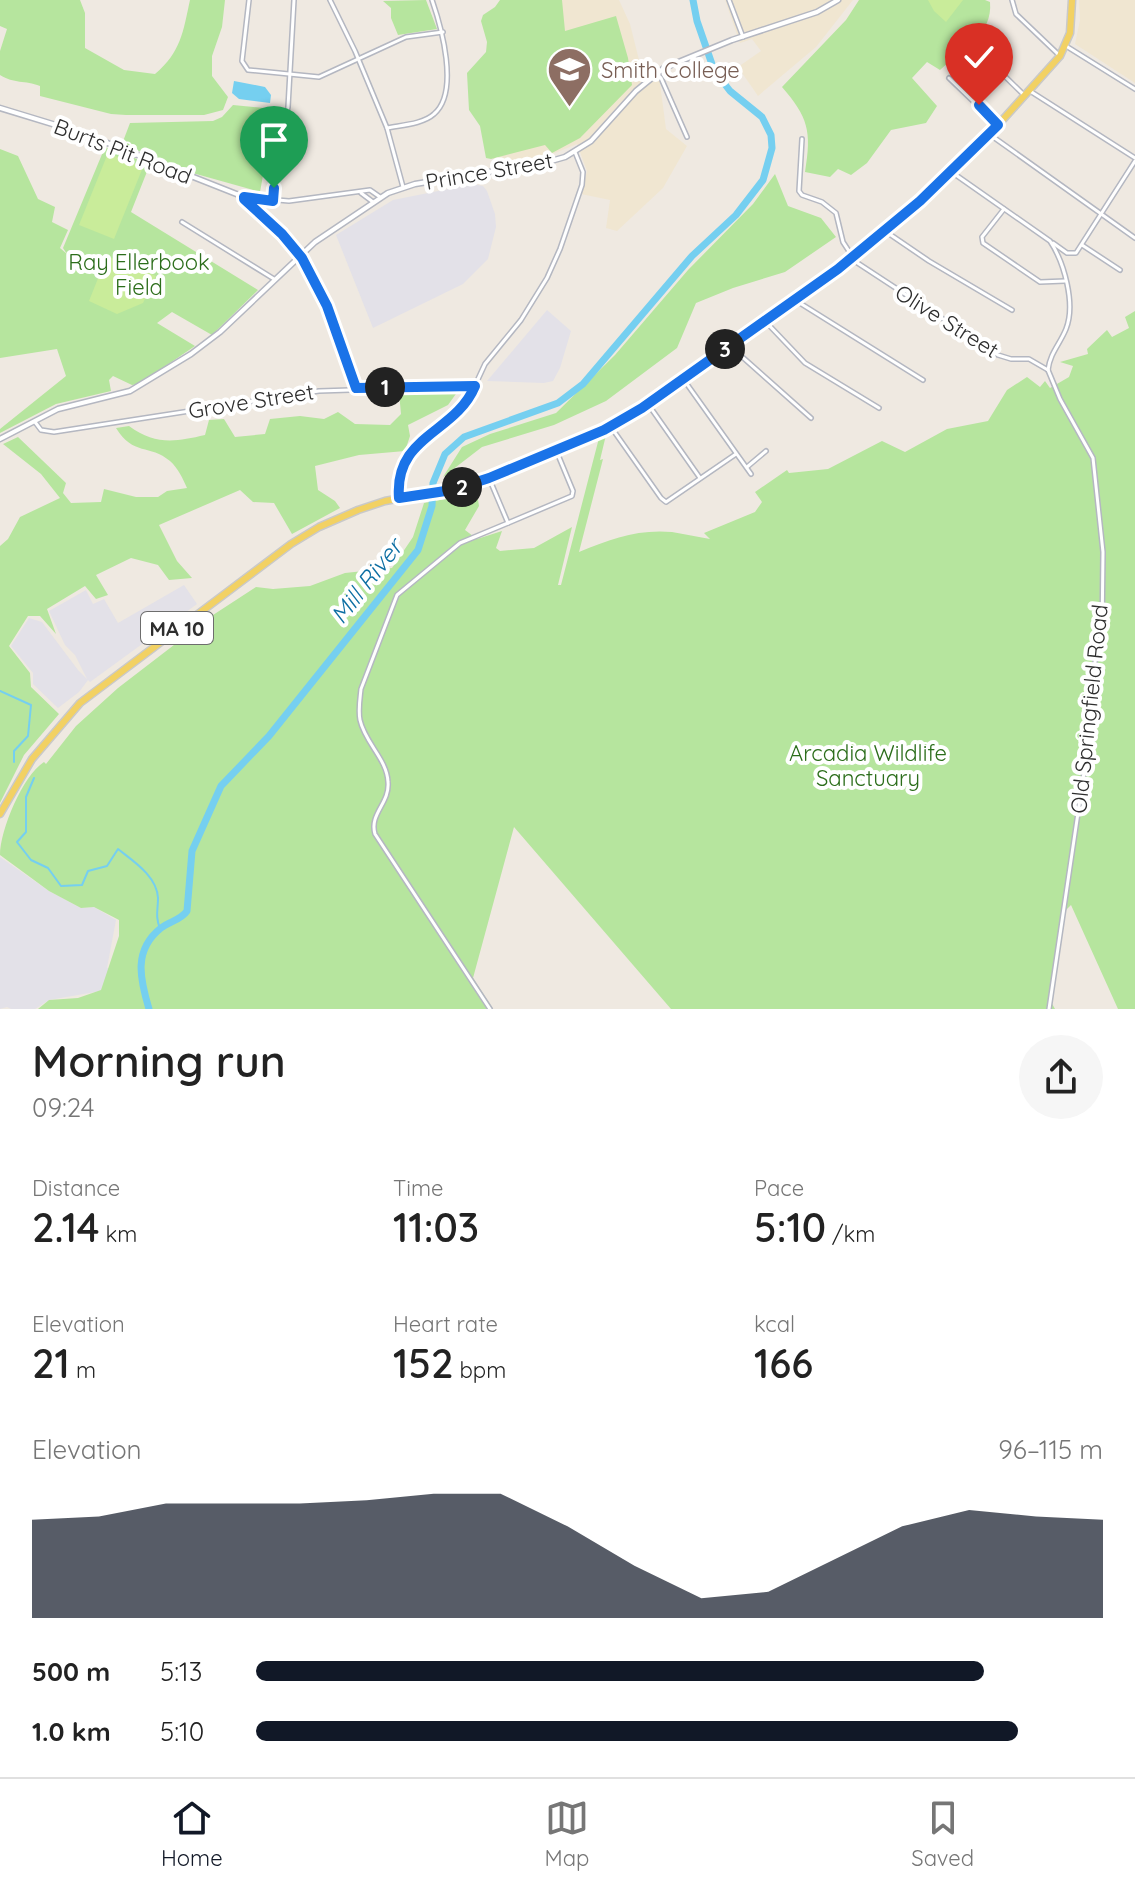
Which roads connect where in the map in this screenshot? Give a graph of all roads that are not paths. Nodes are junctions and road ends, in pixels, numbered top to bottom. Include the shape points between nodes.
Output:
1 (249, 0) edge
2 (294, 0) edge
3 (330, 0) edge
4 (432, 0) edge
5 (729, 0) edge
6 (838, 0) edge
7 (1012, 0) edge
8 (1072, 0) edge
9 (443, 32) junction
10 (743, 37) junction
11 (1066, 46) junction
12 (978, 50) dead end
13 (1060, 56) junction
14 (358, 58) junction
15 (656, 74) junction
16 (290, 76) junction
17 (949, 78) dead end
18 (1135, 89) edge
19 (1028, 94) junction
20 (0, 108) edge
21 (998, 125) junction
22 (387, 128) junction
23 (989, 134) junction
24 (687, 137) dead end
25 (802, 139) dead end
26 (575, 152) junction
27 (1135, 159) edge
28 (951, 171) junction
29 (403, 187) junction
30 (361, 193) junction
31 (244, 197) junction
32 (381, 197) junction
33 (273, 201) junction
34 (373, 202) junction
35 (1004, 209) junction
36 (1101, 214) junction
37 (182, 222) dead end
38 (885, 231) junction
39 (1135, 238) edge
40 (1050, 241) junction
41 (1082, 245) junction
42 (299, 255) junction
43 (853, 256) junction
44 (1120, 270) dead end
45 (274, 279) junction
46 (1065, 281) junction
47 (795, 300) junction
48 (1012, 310) dead end
49 (765, 321) junction
50 (730, 346) junction
51 (1048, 370) junction
52 (683, 379) junction
53 (923, 380) dead end
54 (475, 386) junction
55 (356, 388) junction
56 (648, 404) junction
57 (879, 408) dead end
58 (811, 418) dead end
59 (34, 420) junction
60 (611, 427) junction
61 (0, 439) edge
62 (556, 450) junction
63 (766, 451) dead end
64 (736, 454) junction
65 (747, 468) junction
66 (751, 474) dead end
67 (489, 478) junction
68 (700, 478) junction
69 (399, 498) junction
70 (508, 523) junction
71 (0, 814) edge
72 (490, 1009) edge
73 (1049, 1009) edge

1 - 16 street via 244,68
2 - 16 street
3 - 14 street
4 - 9 street
5 - 10 street
6 - 10 main road, Prince Street
7 - 13 street via 1016,14
8 - 11 main road, MA 10
9 - 14 street via 406,37
9 - 22 street via 446,74 439,108 431,116
10 - 15 main road, Prince Street
11 - 13 main road, MA 10
11 - 18 street
12 - 19 street
13 - 19 main road, MA 10
14 - 16 street via 319,77
14 - 22 street
15 - 24 street
15 - 26 main road, Prince Street
16 - 33 street
17 - 21 street
19 - 21 main road, MA 10
19 - 27 street
20 - 31 main road, Burts Pit Road via 99,139
21 - 23 main road, MA 10
22 - 29 street
23 - 28 main road, MA 10
23 - 36 street
25 - 43 street via 799,191 836,213 843,242
26 - 29 main road, Prince Street via 544,163
26 - 54 street via 582,185 554,265
27 - 36 street
28 - 35 street
28 - 38 main road, MA 10
29 - 32 main road, Prince Street
30 - 32 street via 375,191
30 - 33 street
30 - 34 street
31 - 33 street
31 - 42 main road
32 - 34 main road, Prince Street
34 - 42 main road, Prince Street
35 - 40 street
35 - 46 street via 983,235 983,243 1040,282
36 - 39 street
36 - 41 street
37 - 45 street
38 - 43 main road, MA 10
38 - 48 street
40 - 41 street via 1070,254
40 - 46 street
41 - 44 street
42 - 45 main road, Prince Street
42 - 55 street via 327,306
43 - 47 main road, MA 10
43 - 51 street, Olive Street via 998,355 1029,359
45 - 59 main road, Prince Street via 213,339 143,384
46 - 51 street via 1068,322
47 - 49 main road, MA 10
47 - 53 street
49 - 50 main road, MA 10
49 - 57 street via 805,363
50 - 52 main road, MA 10
50 - 58 street
51 - 73 street, Old Springfield Road via 1093,458 1103,552 1102,634
52 - 56 main road, MA 10
52 - 64 street
54 - 55 street, Grove Street
54 - 69 street via 460,411 409,454
55 - 59 street, Grove Street via 54,432 41,430
56 - 60 main road, MA 10
56 - 68 street
59 - 61 main road, Prince Street
60 - 62 main road, MA 10
60 - 68 street via 665,502
62 - 67 main road, MA 10
62 - 70 street via 572,496
63 - 65 street
64 - 65 street
64 - 68 street
65 - 66 street
67 - 69 main road, MA 10
67 - 70 street
69 - 71 main road, MA 10 via 306,534 98,687 44,742
70 - 72 street via 460,543 397,595 359,702 360,719 388,782 373,820 375,834

